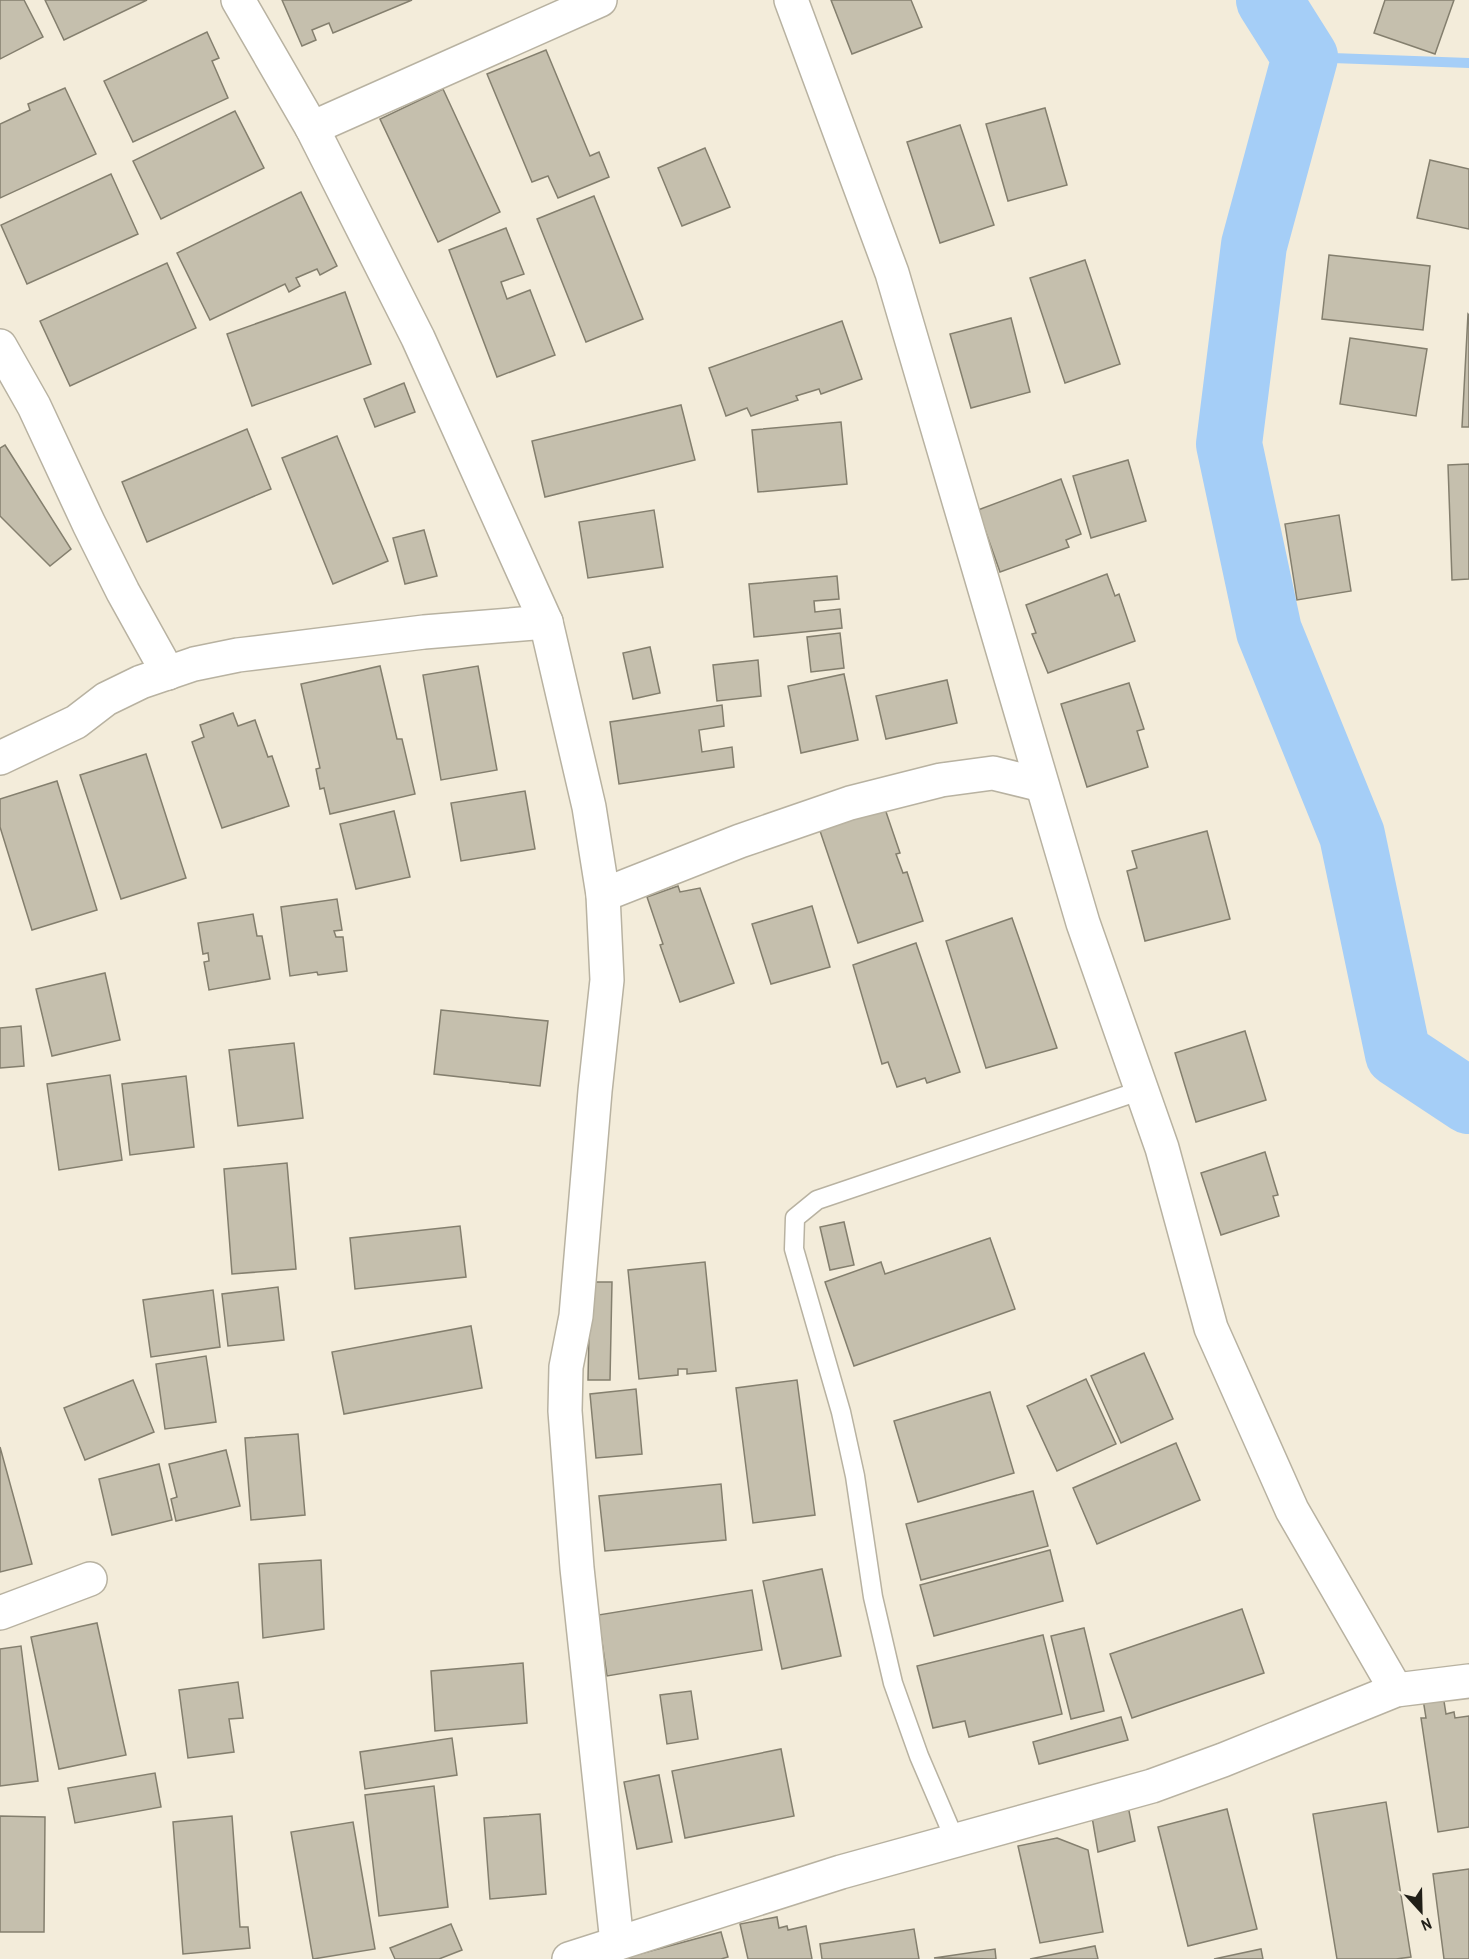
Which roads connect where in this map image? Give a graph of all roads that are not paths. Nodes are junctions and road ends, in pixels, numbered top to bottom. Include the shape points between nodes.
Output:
1 (237, 0) edge
2 (600, 0) edge
3 (791, 0) edge
4 (312, 128) junction
5 (0, 346) edge
6 (546, 622) junction
7 (168, 673) junction
8 (0, 758) edge
9 (1042, 785) junction
10 (603, 895) junction
11 (1142, 1090) junction
12 (90, 1579) dead end
13 (0, 1613) edge
14 (1469, 1681) edge
15 (1396, 1690) junction
16 (955, 1840) junction
17 (617, 1943) junction
18 (569, 1959) edge

1 - 4 street
2 - 4 street
3 - 9 street via 892,273
4 - 6 street via 418,338
5 - 7 street via 34,406 123,592
6 - 7 street via 424,632 238,655
6 - 10 street via 589,807
7 - 8 street via 106,699 76,722
9 - 10 street via 993,773 941,780 850,803
9 - 11 street via 1083,924
10 - 17 street via 607,980 576,1316 566,1366 565,1411 577,1568
11 - 15 street via 1162,1148 1211,1328 1292,1510
11 - 16 lane via 817,1200 795,1218 794,1249 841,1413 873,1597 893,1683
12 - 13 street
14 - 15 street
15 - 16 street via 1152,1786
16 - 17 street
17 - 18 street

